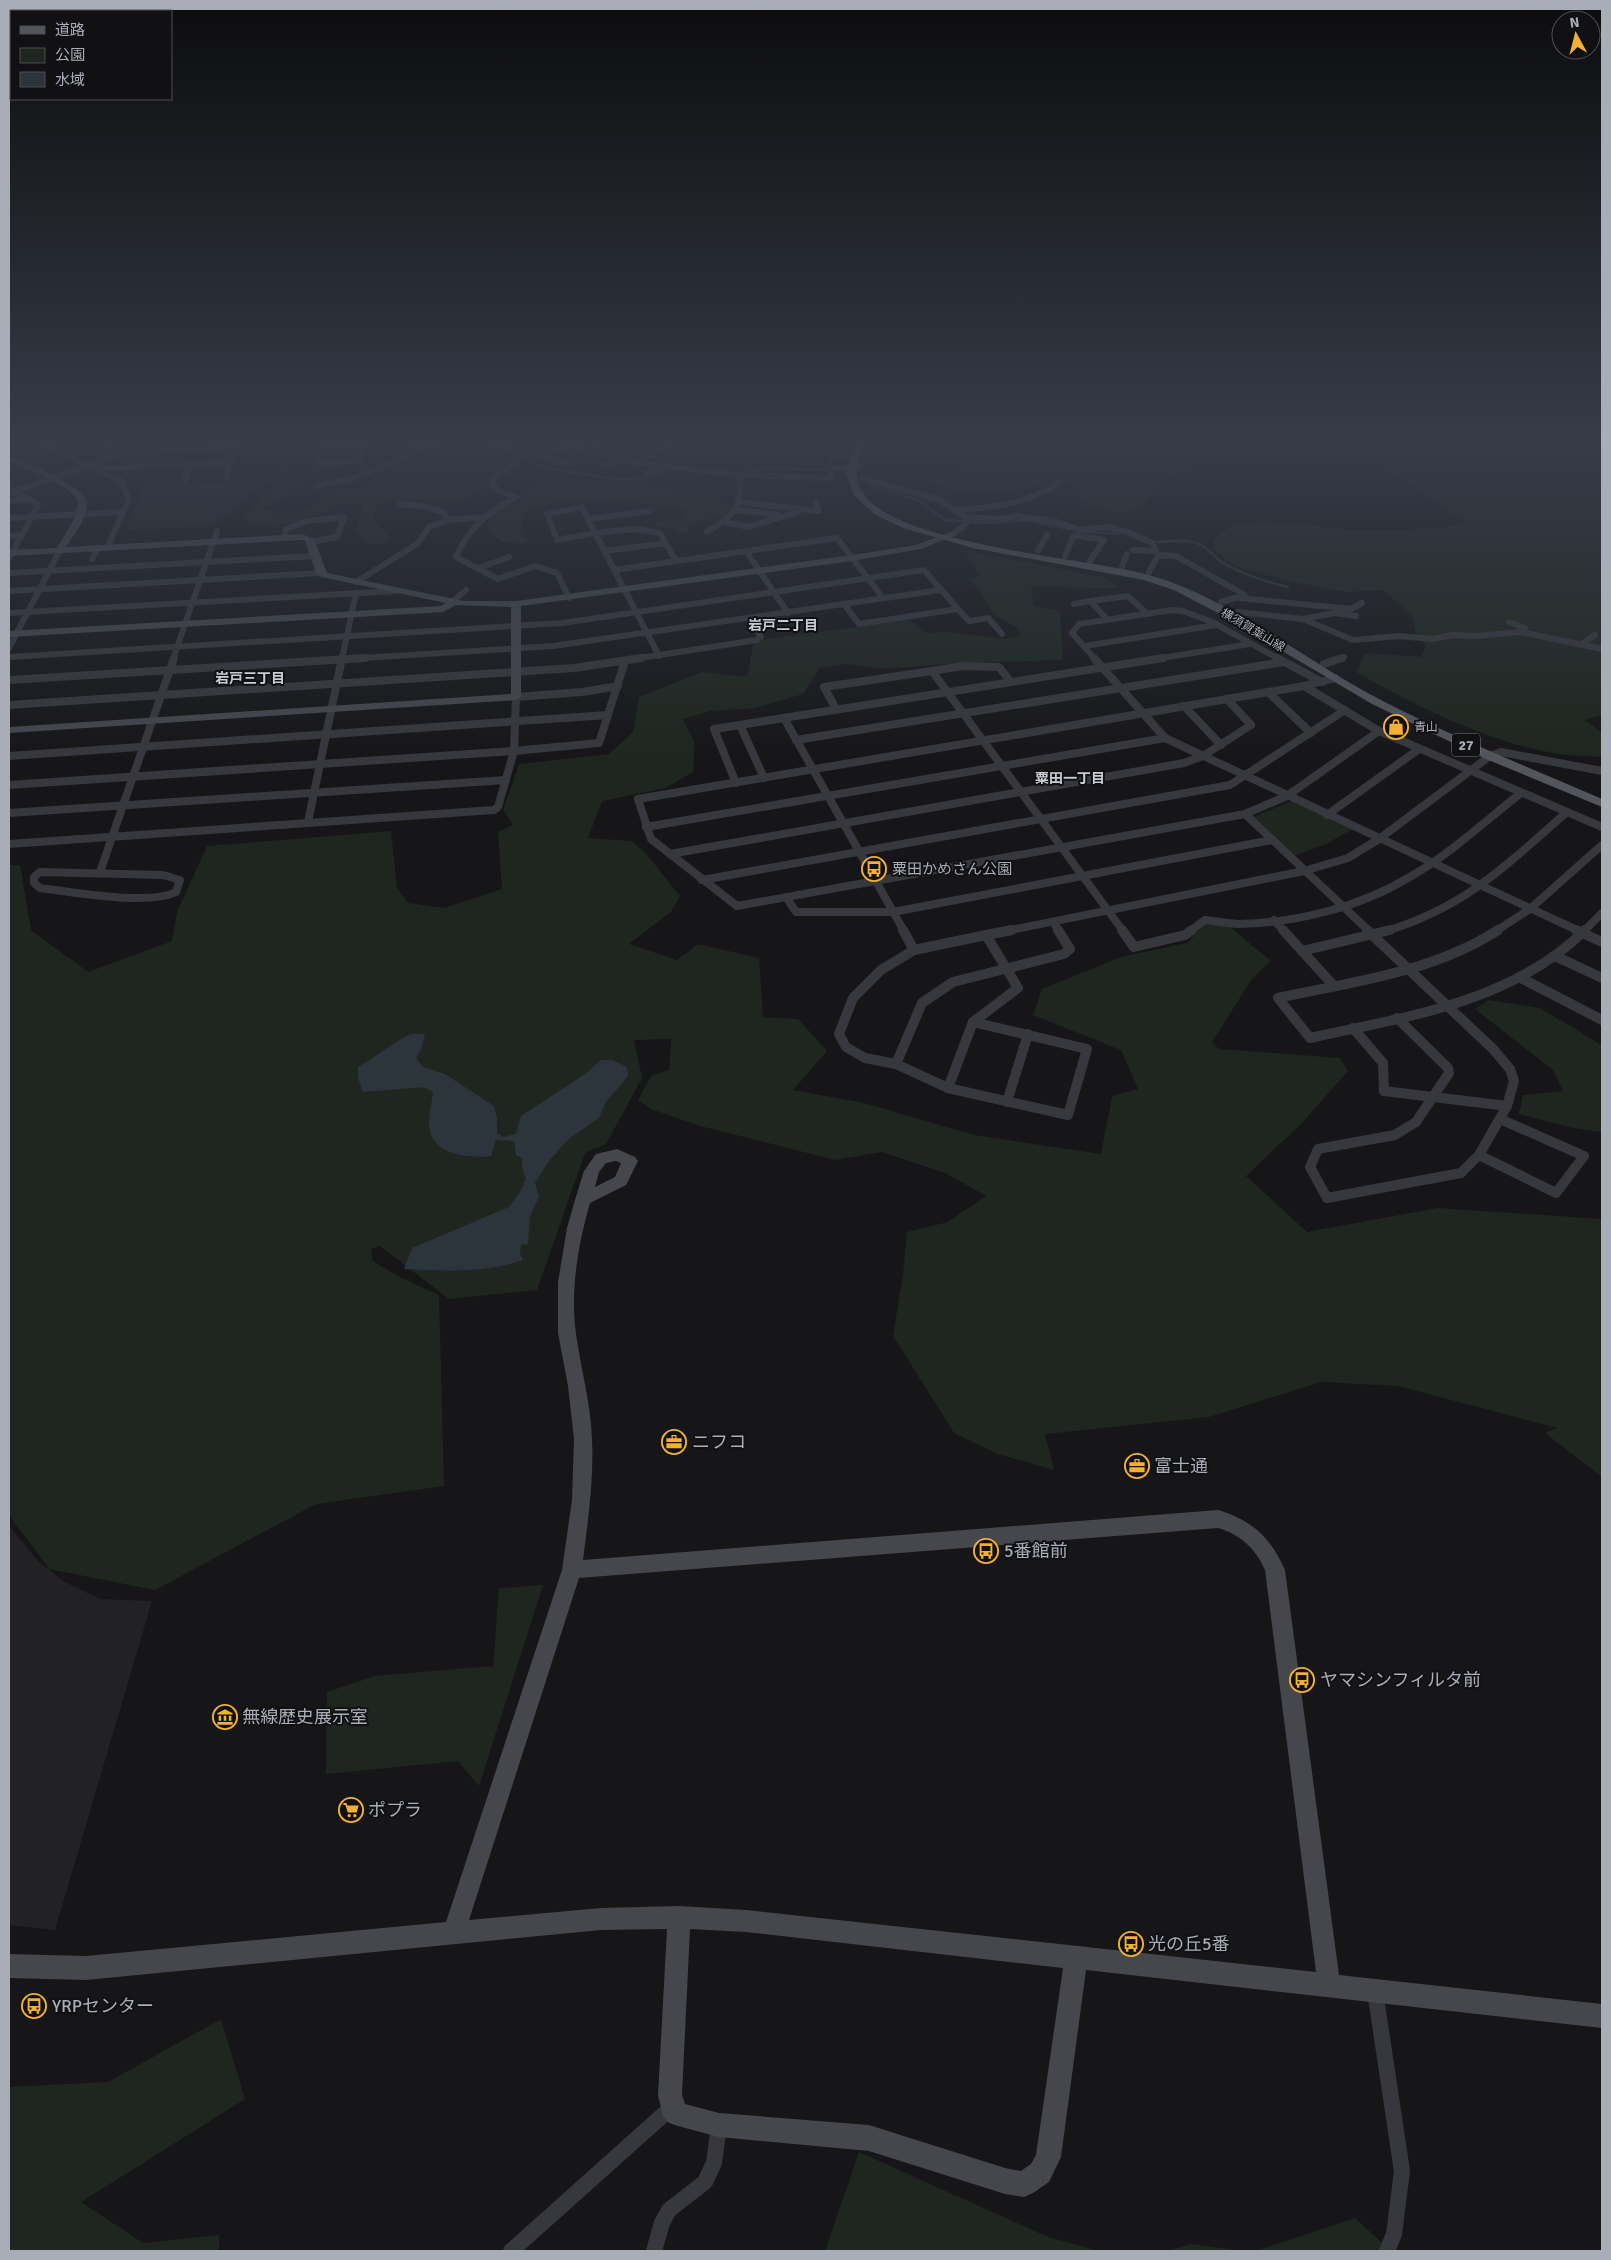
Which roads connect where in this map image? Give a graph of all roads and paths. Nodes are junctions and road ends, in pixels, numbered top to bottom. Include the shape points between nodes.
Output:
1 (92, 548) edge
2 (102, 548) edge
3 (212, 548) edge
4 (312, 548) edge
5 (409, 548) edge
6 (459, 548) edge
7 (624, 548) edge
8 (668, 548) edge
9 (764, 548) edge
10 (845, 548) edge
11 (904, 548) edge
12 (1006, 548) edge
13 (1023, 548) edge
14 (1068, 548) edge
15 (1098, 548) edge
16 (1155, 548) edge
17 (60, 550) junction
18 (1133, 550) dead end
19 (605, 551) joint
20 (746, 551) junction
21 (1038, 551) joint
22 (1157, 553) junction
23 (1127, 554) dead end
24 (10, 555) edge
25 (314, 556) junction
26 (1065, 556) junction
27 (509, 557) dead end
28 (852, 558) junction
29 (92, 559) dead end
30 (676, 561) junction
31 (1090, 561) junction
32 (207, 562) junction
33 (1122, 567) junction
34 (479, 568) junction
35 (614, 570) junction
36 (49, 571) junction
37 (761, 571) junction
38 (1149, 572) junction
39 (9, 573) edge
40 (321, 573) junction
41 (868, 578) junction
42 (201, 580) junction
43 (356, 582) junction
44 (40, 589) junction
45 (396, 590) junction
46 (466, 590) dead end
47 (625, 590) junction
48 (941, 590) junction
49 (9, 591) edge
50 (774, 592) junction
51 (356, 593) junction
52 (569, 598) junction
53 (883, 598) junction
54 (1236, 598) junction
55 (1090, 601) junction
56 (194, 602) junction
57 (453, 602) junction
58 (1221, 602) junction
59 (516, 604) junction
60 (844, 604) junction
61 (1074, 604) dead end
62 (1362, 604) dead end
63 (958, 609) junction
64 (28, 612) junction
65 (636, 612) junction
66 (1238, 612) junction
67 (9, 613) edge
68 (788, 613) junction
69 (351, 614) junction
70 (928, 614) junction
71 (1146, 614) junction
72 (1356, 616) dead end
73 (748, 619) junction
74 (1303, 619) junction
75 (1108, 620) junction
76 (937, 622) dead end
77 (1509, 622) dead end
78 (186, 623) junction
79 (1216, 625) junction
80 (516, 627) junction
81 (1340, 627) dead end
82 (1330, 632) junction
83 (1507, 632) junction
84 (13, 634) edge
85 (647, 634) junction
86 (1002, 634) dead end
87 (1595, 635) dead end
88 (346, 637) junction
89 (1583, 643) junction
90 (1250, 644) junction
91 (1085, 646) junction
92 (178, 647) junction
93 (9, 648) edge
94 (516, 649) junction
95 (1602, 649) edge
96 (659, 656) junction
97 (9, 657) edge
98 (1344, 657) dead end
99 (342, 660) junction
100 (625, 661) junction
101 (1284, 662) junction
102 (1324, 664) junction
103 (1103, 667) junction
104 (170, 670) junction
105 (932, 671) junction
106 (516, 672) junction
107 (1334, 678) junction
108 (9, 680) edge
109 (1010, 681) junction
110 (1322, 682) junction
111 (337, 683) junction
112 (618, 686) junction
113 (1304, 686) junction
114 (1122, 688) junction
115 (948, 691) junction
116 (1268, 692) junction
117 (162, 695) junction
118 (516, 697) junction
119 (1227, 699) junction
120 (9, 705) edge
121 (1184, 706) junction
122 (836, 709) junction
123 (331, 710) junction
124 (1345, 710) junction
125 (1144, 713) junction
126 (964, 714) junction
127 (608, 715) junction
128 (784, 718) junction
129 (152, 721) junction
130 (515, 723) junction
131 (740, 725) junction
132 (9, 730) edge
133 (1379, 731) junction
134 (1311, 733) junction
135 (326, 735) junction
136 (1165, 738) junction
137 (796, 740) junction
138 (983, 741) junction
139 (1221, 745) junction
140 (143, 747) junction
141 (1419, 749) junction
142 (514, 751) junction
143 (1496, 754) junction
144 (9, 756) edge
145 (1203, 756) junction
146 (320, 764) junction
147 (1001, 766) junction
148 (813, 770) junction
149 (1470, 771) junction
150 (1602, 771) edge
151 (133, 776) junction
152 (1243, 776) junction
153 (764, 778) junction
154 (506, 780) junction
155 (736, 783) junction
156 (9, 785) edge
157 (1020, 791) junction
158 (314, 792) junction
159 (1521, 792) junction
160 (1602, 794) edge
161 (827, 795) junction
162 (1287, 796) junction
163 (1602, 803) edge
164 (123, 805) junction
165 (1567, 812) junction
166 (9, 813) edge
167 (1245, 814) junction
168 (1327, 815) junction
169 (1039, 818) junction
170 (308, 822) junction
171 (842, 822) junction
172 (646, 826) junction
173 (1602, 827) edge
174 (113, 835) junction
175 (1379, 839) junction
176 (1272, 840) junction
177 (9, 844) edge
178 (1602, 845) edge
179 (1060, 847) junction
180 (858, 851) junction
181 (670, 854) junction
182 (1430, 862) junction
183 (1304, 871) junction
184 (100, 872) junction
185 (1081, 877) junction
186 (702, 880) junction
187 (876, 882) junction
188 (1480, 886) junction
189 (786, 897) junction
190 (1341, 906) junction
191 (1530, 909) junction
192 (1108, 911) junction
193 (892, 912) junction
194 (1602, 913) edge
195 (1274, 920) junction
196 (1053, 922) junction
197 (1580, 932) junction
198 (1373, 935) junction
199 (986, 936) junction
200 (1602, 942) edge
201 (914, 950) junction
202 (1302, 951) junction
203 (1556, 956) junction
204 (1008, 969) junction
205 (1408, 969) junction
206 (1519, 977) junction
207 (1602, 978) edge
208 (1334, 986) junction
209 (1448, 1005) junction
210 (1397, 1018) junction
211 (1602, 1020) edge
212 (972, 1022) junction
213 (1352, 1028) junction
214 (1028, 1034) junction
215 (896, 1064) junction
216 (948, 1088) junction
217 (1434, 1097) junction
218 (1007, 1102) junction
219 (1507, 1106) junction
220 (1500, 1119) junction
221 (1479, 1155) junction
222 (583, 1200) dead end
223 (572, 1570) junction
224 (679, 1917) junction
225 (452, 1934) junction
226 (1076, 1959) junction
227 (9, 1966) edge
228 (1329, 1986) junction
229 (1374, 1991) junction
230 (1602, 2016) edge
231 (672, 2107) junction
232 (719, 2126) junction
233 (511, 2251) edge
234 (654, 2251) edge
235 (1387, 2251) edge

1 - 17 street
2 - 29 street
3 - 32 street
4 - 25 street
5 - 43 street
6 - 34 street via 456,557 460,562
7 - 19 street
8 - 30 street
9 - 20 street
10 - 28 street
11 - 28 street
12 - 107 main road, 横須賀葉山線 / 27 via 1166,583 1222,611
13 - 21 main road, 横須賀葉山線 / 27
14 - 26 street
15 - 31 street
16 - 22 street
17 - 24 street
17 - 36 street
18 - 22 street
19 - 35 street
20 - 30 street
20 - 37 street
21 - 26 main road, 横須賀葉山線 / 27
22 - 38 street
22 - 54 street via 1189,562 1196,569 1246,595
23 - 33 street
25 - 32 street
25 - 40 street
26 - 31 main road, 横須賀葉山線 / 27
27 - 34 street
28 - 37 street
28 - 41 street
30 - 35 street
31 - 33 main road, 横須賀葉山線 / 27
32 - 36 street
32 - 42 street
33 - 38 main road, 横須賀葉山線 / 27
34 - 52 street via 498,578 535,566 557,573
35 - 47 street
36 - 39 street
36 - 44 street
37 - 47 street
37 - 50 street
38 - 58 main road, 横須賀葉山線 / 27 via 1182,583
40 - 42 street
40 - 43 street
41 - 48 street via 924,570
41 - 50 street
41 - 53 street
42 - 44 street
42 - 56 street
43 - 45 street
44 - 49 street
44 - 64 street
45 - 51 street
45 - 57 street
46 - 57 street
47 - 52 street
47 - 65 street
48 - 53 street
48 - 63 street
50 - 65 street
50 - 68 street
51 - 56 street
51 - 69 street
52 - 59 street
53 - 60 street
54 - 58 street
54 - 62 street via 1351,608
55 - 61 street
55 - 71 street via 1128,596
55 - 75 street
56 - 64 street
56 - 78 street
57 - 59 street
57 - 69 street via 442,609
58 - 66 main road, 横須賀葉山線 / 27
59 - 80 street
60 - 68 street
60 - 70 street via 859,624
63 - 70 street
63 - 86 street via 969,621 988,618
64 - 67 street
64 - 84 street
65 - 80 street
65 - 85 street
66 - 74 street
66 - 102 main road, 横須賀葉山線 / 27
68 - 73 street
69 - 78 street
69 - 88 street
70 - 76 street
71 - 75 street
71 - 79 street via 1182,611
72 - 74 street via 1335,613
73 - 85 street
73 - 96 street via 761,637 757,640
74 - 82 street
75 - 91 street via 1079,624 1072,633
77 - 83 street via 1525,628
78 - 84 street
78 - 92 street
79 - 90 street
79 - 91 street
80 - 88 street
80 - 94 street
81 - 82 street via 1334,629 1337,633
82 - 83 street via 1360,640 1399,636 1432,639
83 - 89 street
84 - 93 street
85 - 94 street
85 - 96 street
87 - 89 street
88 - 92 street
88 - 99 street
89 - 95 street
90 - 101 street
90 - 103 street
91 - 103 street
92 - 97 street
92 - 104 street
94 - 99 street
94 - 106 street
96 - 100 street
98 - 102 street
99 - 104 street
99 - 111 street
100 - 106 street
100 - 112 street
101 - 110 street
101 - 114 street
102 - 143 main road, 横須賀葉山線 / 27 via 1394,704
103 - 109 street
103 - 114 street
104 - 108 street
104 - 117 street
105 - 109 street via 962,666 999,667
105 - 115 street
105 - 122 street via 824,687
106 - 111 street
106 - 118 street
107 - 110 street
107 - 143 main road, 横須賀葉山線 / 27 via 1376,702
109 - 115 street
110 - 113 street
111 - 117 street
111 - 123 street
112 - 118 street
112 - 127 street
113 - 116 street
113 - 124 street
114 - 125 street
114 - 126 street
115 - 122 street
115 - 126 street
116 - 119 street
116 - 134 street
117 - 120 street
117 - 129 street
118 - 123 street
118 - 130 street
119 - 121 street
119 - 139 street via 1251,725
121 - 125 street
121 - 139 street
122 - 128 street
123 - 129 street
123 - 135 street
124 - 133 street
124 - 134 street
125 - 136 street
125 - 138 street
126 - 137 street
126 - 138 street
127 - 130 street
127 - 142 street via 600,743
128 - 131 street
128 - 137 street
129 - 132 street
129 - 140 street
130 - 135 street
130 - 142 street
131 - 153 street
131 - 155 street via 714,729
133 - 141 street
133 - 162 street
134 - 152 street
135 - 140 street
135 - 146 street
136 - 145 street
136 - 147 street
137 - 148 street
138 - 147 street
138 - 148 street
139 - 145 street
140 - 144 street
140 - 151 street
141 - 149 street
141 - 168 street
142 - 146 street
142 - 154 street
143 - 149 street
143 - 150 street
143 - 160 main road, 横須賀葉山線 / 27
143 - 163 main road, 横須賀葉山線 / 27
145 - 152 street
145 - 157 street via 1184,763
146 - 151 street
146 - 158 street
147 - 157 street
147 - 161 street
148 - 153 street
148 - 161 street
149 - 159 street
149 - 175 street
151 - 156 street
151 - 164 street
152 - 162 street
152 - 169 street via 1230,785
153 - 155 street
154 - 158 street
154 - 170 street via 498,807 494,810
155 - 172 street via 638,800
157 - 169 street
157 - 171 street
158 - 164 street
158 - 170 street
159 - 165 street
159 - 182 street
161 - 171 street
161 - 172 street
162 - 167 street
162 - 168 street
164 - 166 street
164 - 174 street
165 - 173 street
165 - 188 street
167 - 176 street
167 - 179 street
168 - 175 street
169 - 179 street
169 - 180 street
170 - 174 street
171 - 180 street
171 - 181 street
172 - 181 street via 651,839
174 - 177 street
174 - 184 street
175 - 182 street
175 - 183 street via 1348,858
176 - 183 street
176 - 185 street
178 - 191 street
179 - 185 street
179 - 187 street
180 - 186 street
180 - 187 street
181 - 186 street
182 - 188 street
182 - 190 street via 1393,886
183 - 190 street
183 - 192 street
184 - 184 street via 177,877 180,885 175,892 147,897 40,888 34,883 34,877 40,872
185 - 192 street
185 - 193 street
186 - 189 street via 737,906
187 - 189 street
187 - 193 street
188 - 191 street
188 - 198 street via 1435,913
189 - 193 street via 796,912
190 - 195 street
190 - 198 street
191 - 197 street
191 - 205 street via 1474,946
192 - 195 street via 1134,947 1186,935 1205,920 1239,924
192 - 196 street
193 - 201 street
194 - 197 street
195 - 202 street
196 - 199 street
196 - 204 street via 1070,949 1064,954
197 - 200 street
197 - 203 street
198 - 202 street
198 - 205 street
199 - 201 street
199 - 204 street
201 - 215 street via 881,970 852,998 840,1034 846,1047 865,1058
202 - 208 street
203 - 206 street
203 - 207 street
204 - 212 street via 1018,988
204 - 215 street via 953,982 922,1003
205 - 208 street
205 - 209 street
206 - 209 street via 1487,993
206 - 211 street
208 - 213 street via 1278,998 1310,1038
209 - 210 street
209 - 219 street via 1511,1070 1515,1087
210 - 213 street
210 - 217 street via 1448,1068 1449,1073
212 - 214 street
212 - 216 street
213 - 217 street via 1383,1063 1384,1091
214 - 218 street
214 - 218 street via 1087,1049 1068,1116
215 - 216 street
216 - 218 street
217 - 219 street
217 - 221 street via 1416,1122 1395,1135 1318,1149 1310,1167 1327,1198 1461,1174
219 - 220 street
220 - 221 street
220 - 221 street via 1584,1156 1556,1193
222 - 223 street via 568,1264 565,1304 583,1439 581,1500
223 - 225 street via 488,1833
223 - 228 street via 1218,1519 1234,1523 1261,1544 1275,1570
224 - 225 street via 600,1919
224 - 226 street via 746,1921
224 - 231 street
225 - 227 street via 86,1968
226 - 228 street
226 - 232 street via 1048,2158 1040,2174 1024,2184 869,2138
228 - 229 street
229 - 230 street
229 - 235 street via 1402,2171 1394,2234
231 - 232 street via 678,2114
231 - 233 street
232 - 234 street via 714,2163 705,2182 669,2210

